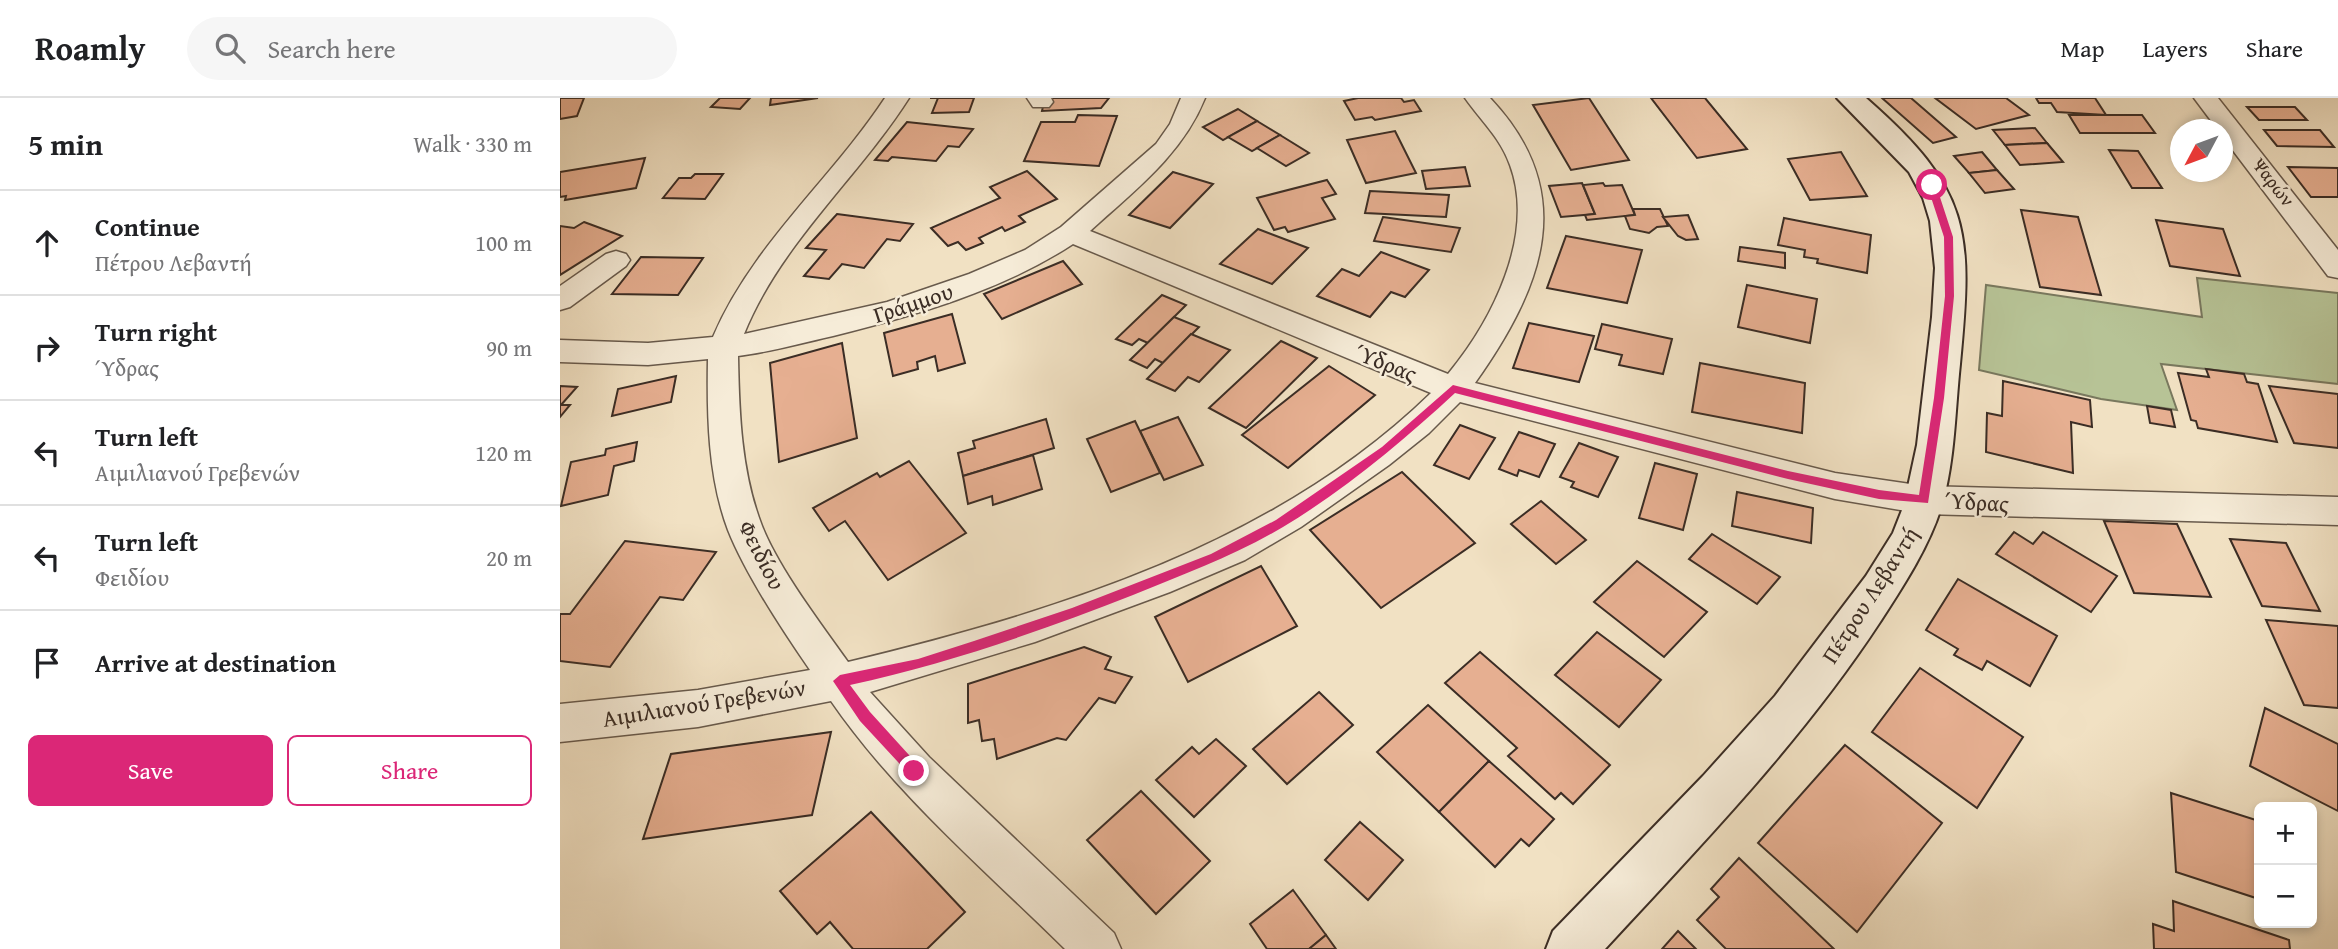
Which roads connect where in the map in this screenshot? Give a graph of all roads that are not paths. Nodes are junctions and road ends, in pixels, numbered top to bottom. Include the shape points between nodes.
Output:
1 (897, 98) edge
2 (1193, 98) edge
3 (1478, 98) edge
4 (1850, 98) edge
5 (2206, 98) edge
6 (1071, 233) junction
7 (616, 261) dead end
8 (2338, 269) edge
9 (560, 300) edge
10 (723, 349) junction
11 (560, 351) edge
12 (1453, 389) junction
13 (1924, 500) junction
14 (2338, 511) edge
15 (840, 681) junction
16 (560, 723) edge
17 (1098, 949) edge
18 (1571, 949) edge

1 - 10 street, Φειδίου via 743,300
2 - 6 street, Γράμμου via 1165,149
3 - 12 street, Αιμιλιανού Γρεβενών via 1517,147 1527,173 1533,217 1529,246 1513,288 1487,340
4 - 13 street, Πέτρου Λεβαντή via 1927,177 1948,237 1946,335
5 - 8 street, Ψαρών
6 - 10 street, Γράμμου via 1035,256 933,298 821,330
6 - 12 street, Ύδρας
7 - 9 street
10 - 11 street, Γράμμου via 648,354
10 - 15 street, Φειδίου via 727,457 746,531 797,621
12 - 13 street, Ύδρας via 1788,475
12 - 15 street, Αιμιλιανού Γρεβενών via 1386,450 1280,523 1226,552 1024,630 918,664
13 - 14 street, Ύδρας
13 - 18 street, Πέτρου Λεβαντή via 1898,560 1840,647 1803,694
15 - 16 street, Αιμιλιανού Γρεβενών via 665,714
15 - 17 street, Φειδίου via 865,717 914,771

